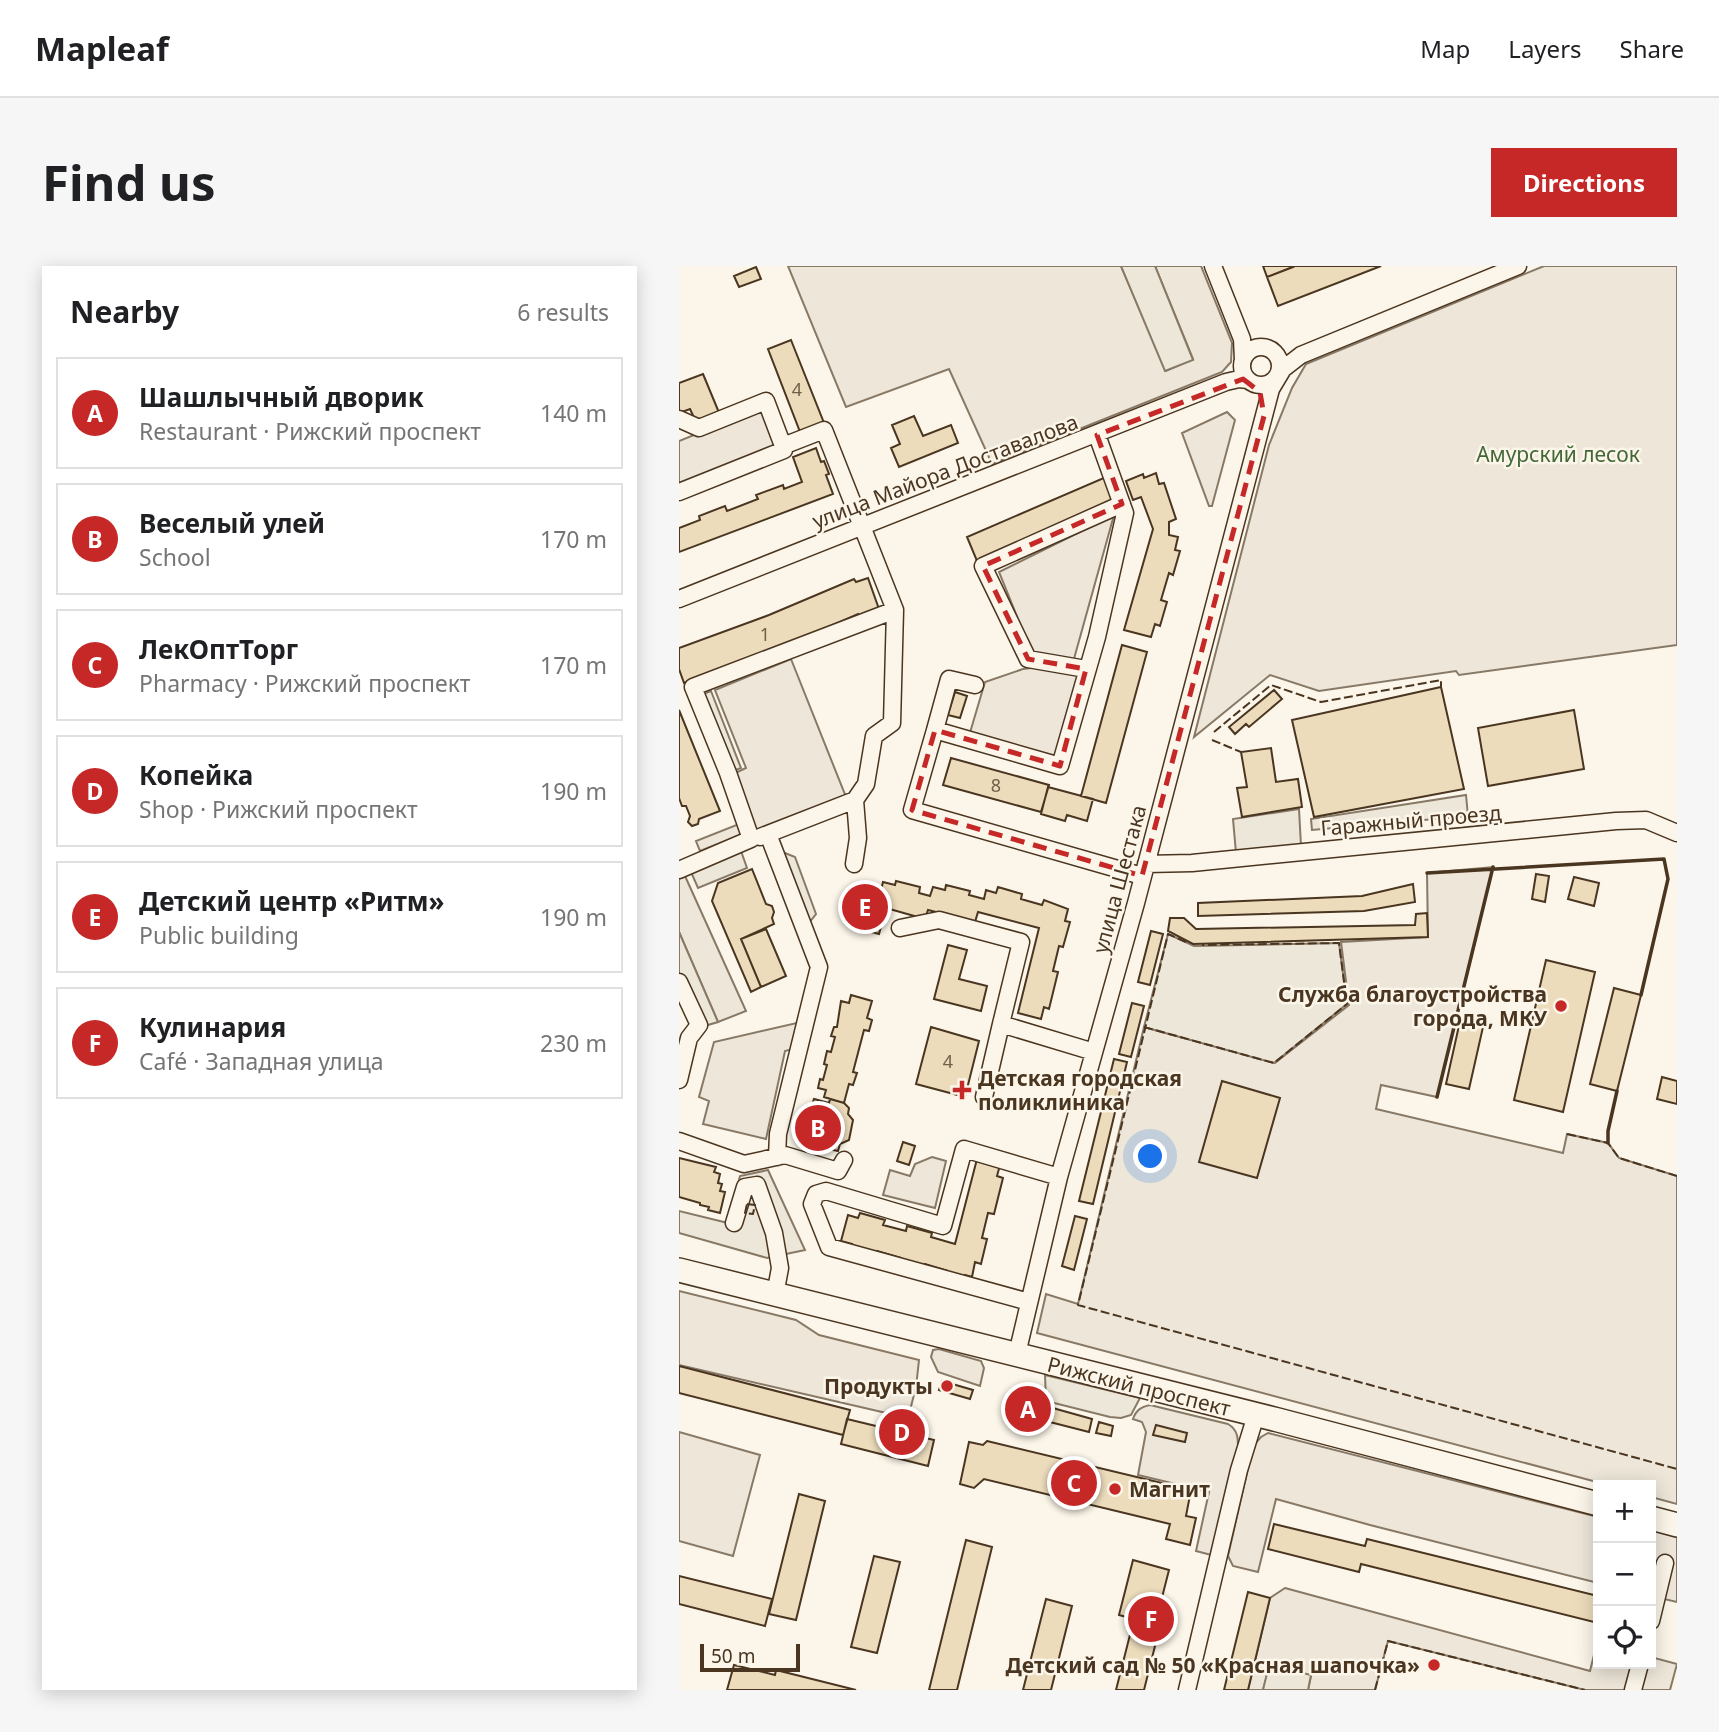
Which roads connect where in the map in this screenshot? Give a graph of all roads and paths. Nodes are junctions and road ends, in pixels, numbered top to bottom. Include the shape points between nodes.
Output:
1 (1213, 266) edge
2 (1518, 266) edge
3 (1249, 344) junction
4 (1274, 352) junction
5 (1301, 355) junction
6 (1247, 373) junction
7 (1278, 376) junction
8 (1264, 416) junction
9 (679, 419) edge
10 (1097, 435) junction
11 (783, 446) junction
12 (679, 492) edge
13 (1122, 504) junction
14 (863, 525) junction
15 (679, 599) edge
16 (895, 610) junction
17 (1086, 669) junction
18 (975, 685) dead end
19 (935, 730) junction
20 (855, 800) junction
21 (1677, 832) edge
22 (768, 834) junction
23 (751, 839) junction
24 (854, 864) dead end
25 (679, 870) edge
26 (1144, 870) junction
27 (900, 928) dead end
28 (679, 982) edge
29 (1002, 1024) junction
30 (1094, 1052) junction
31 (679, 1080) edge
32 (984, 1097) dead end
33 (679, 1141) edge
34 (776, 1157) junction
35 (844, 1160) dead end
36 (1059, 1177) junction
37 (734, 1223) dead end
38 (679, 1270) edge
39 (775, 1295) junction
40 (1029, 1301) junction
41 (1017, 1354) junction
42 (1256, 1415) junction
43 (1593, 1503) edge
44 (1656, 1519) edge
45 (1677, 1525) edge
46 (1665, 1563) dead end
47 (1655, 1606) edge
48 (1639, 1669) edge
49 (1187, 1690) edge
50 (1633, 1690) edge

1 - 3 street
2 - 5 street
3 - 4 street
3 - 6 street
4 - 5 street
4 - 7 street via 1280,363
5 - 7 street
6 - 7 street, улица Майора Доставалова via 1268,384
6 - 8 street via 1260,392
6 - 10 street, улица Майора Доставалова
7 - 8 street, улица Шестака
8 - 26 street, улица Шестака
9 - 11 street via 699,428 765,401
10 - 13 street
10 - 14 street, улица Майора Доставалова
11 - 12 street via 784,450
11 - 14 street via 824,430
13 - 17 street via 1125,513
13 - 17 street via 983,566 1028,659
14 - 15 street, улица Майора Доставалова
14 - 16 street
16 - 20 street via 892,723 874,736 866,784
16 - 23 street via 693,687
17 - 19 street via 1060,766
18 - 19 street via 949,679
19 - 26 street, Гаражный проезд via 912,810
20 - 22 street
20 - 24 street via 858,838
21 - 26 street, Гаражный проезд via 1646,820 1616,821
22 - 23 street
22 - 34 street via 820,967
23 - 25 street
26 - 30 street, улица Шестака
27 - 29 street via 939,920 1021,942
28 - 31 street via 699,1025 689,1038
29 - 30 street
29 - 32 street
30 - 36 street, улица Шестака
33 - 34 street via 744,1164
34 - 35 street via 785,1155 838,1171
36 - 40 street, улица Шестака
36 - 40 street via 964,1149 943,1226 826,1191 816,1194 811,1204 829,1247
37 - 39 street via 745,1186 757,1185 774,1233 780,1268
38 - 39 highway, Рижский проспект
39 - 41 highway, Рижский проспект
40 - 41 street, улица Шестака
41 - 42 highway, Рижский проспект
42 - 43 highway, Рижский проспект
42 - 49 street
44 - 45 highway
46 - 47 street
48 - 50 street

